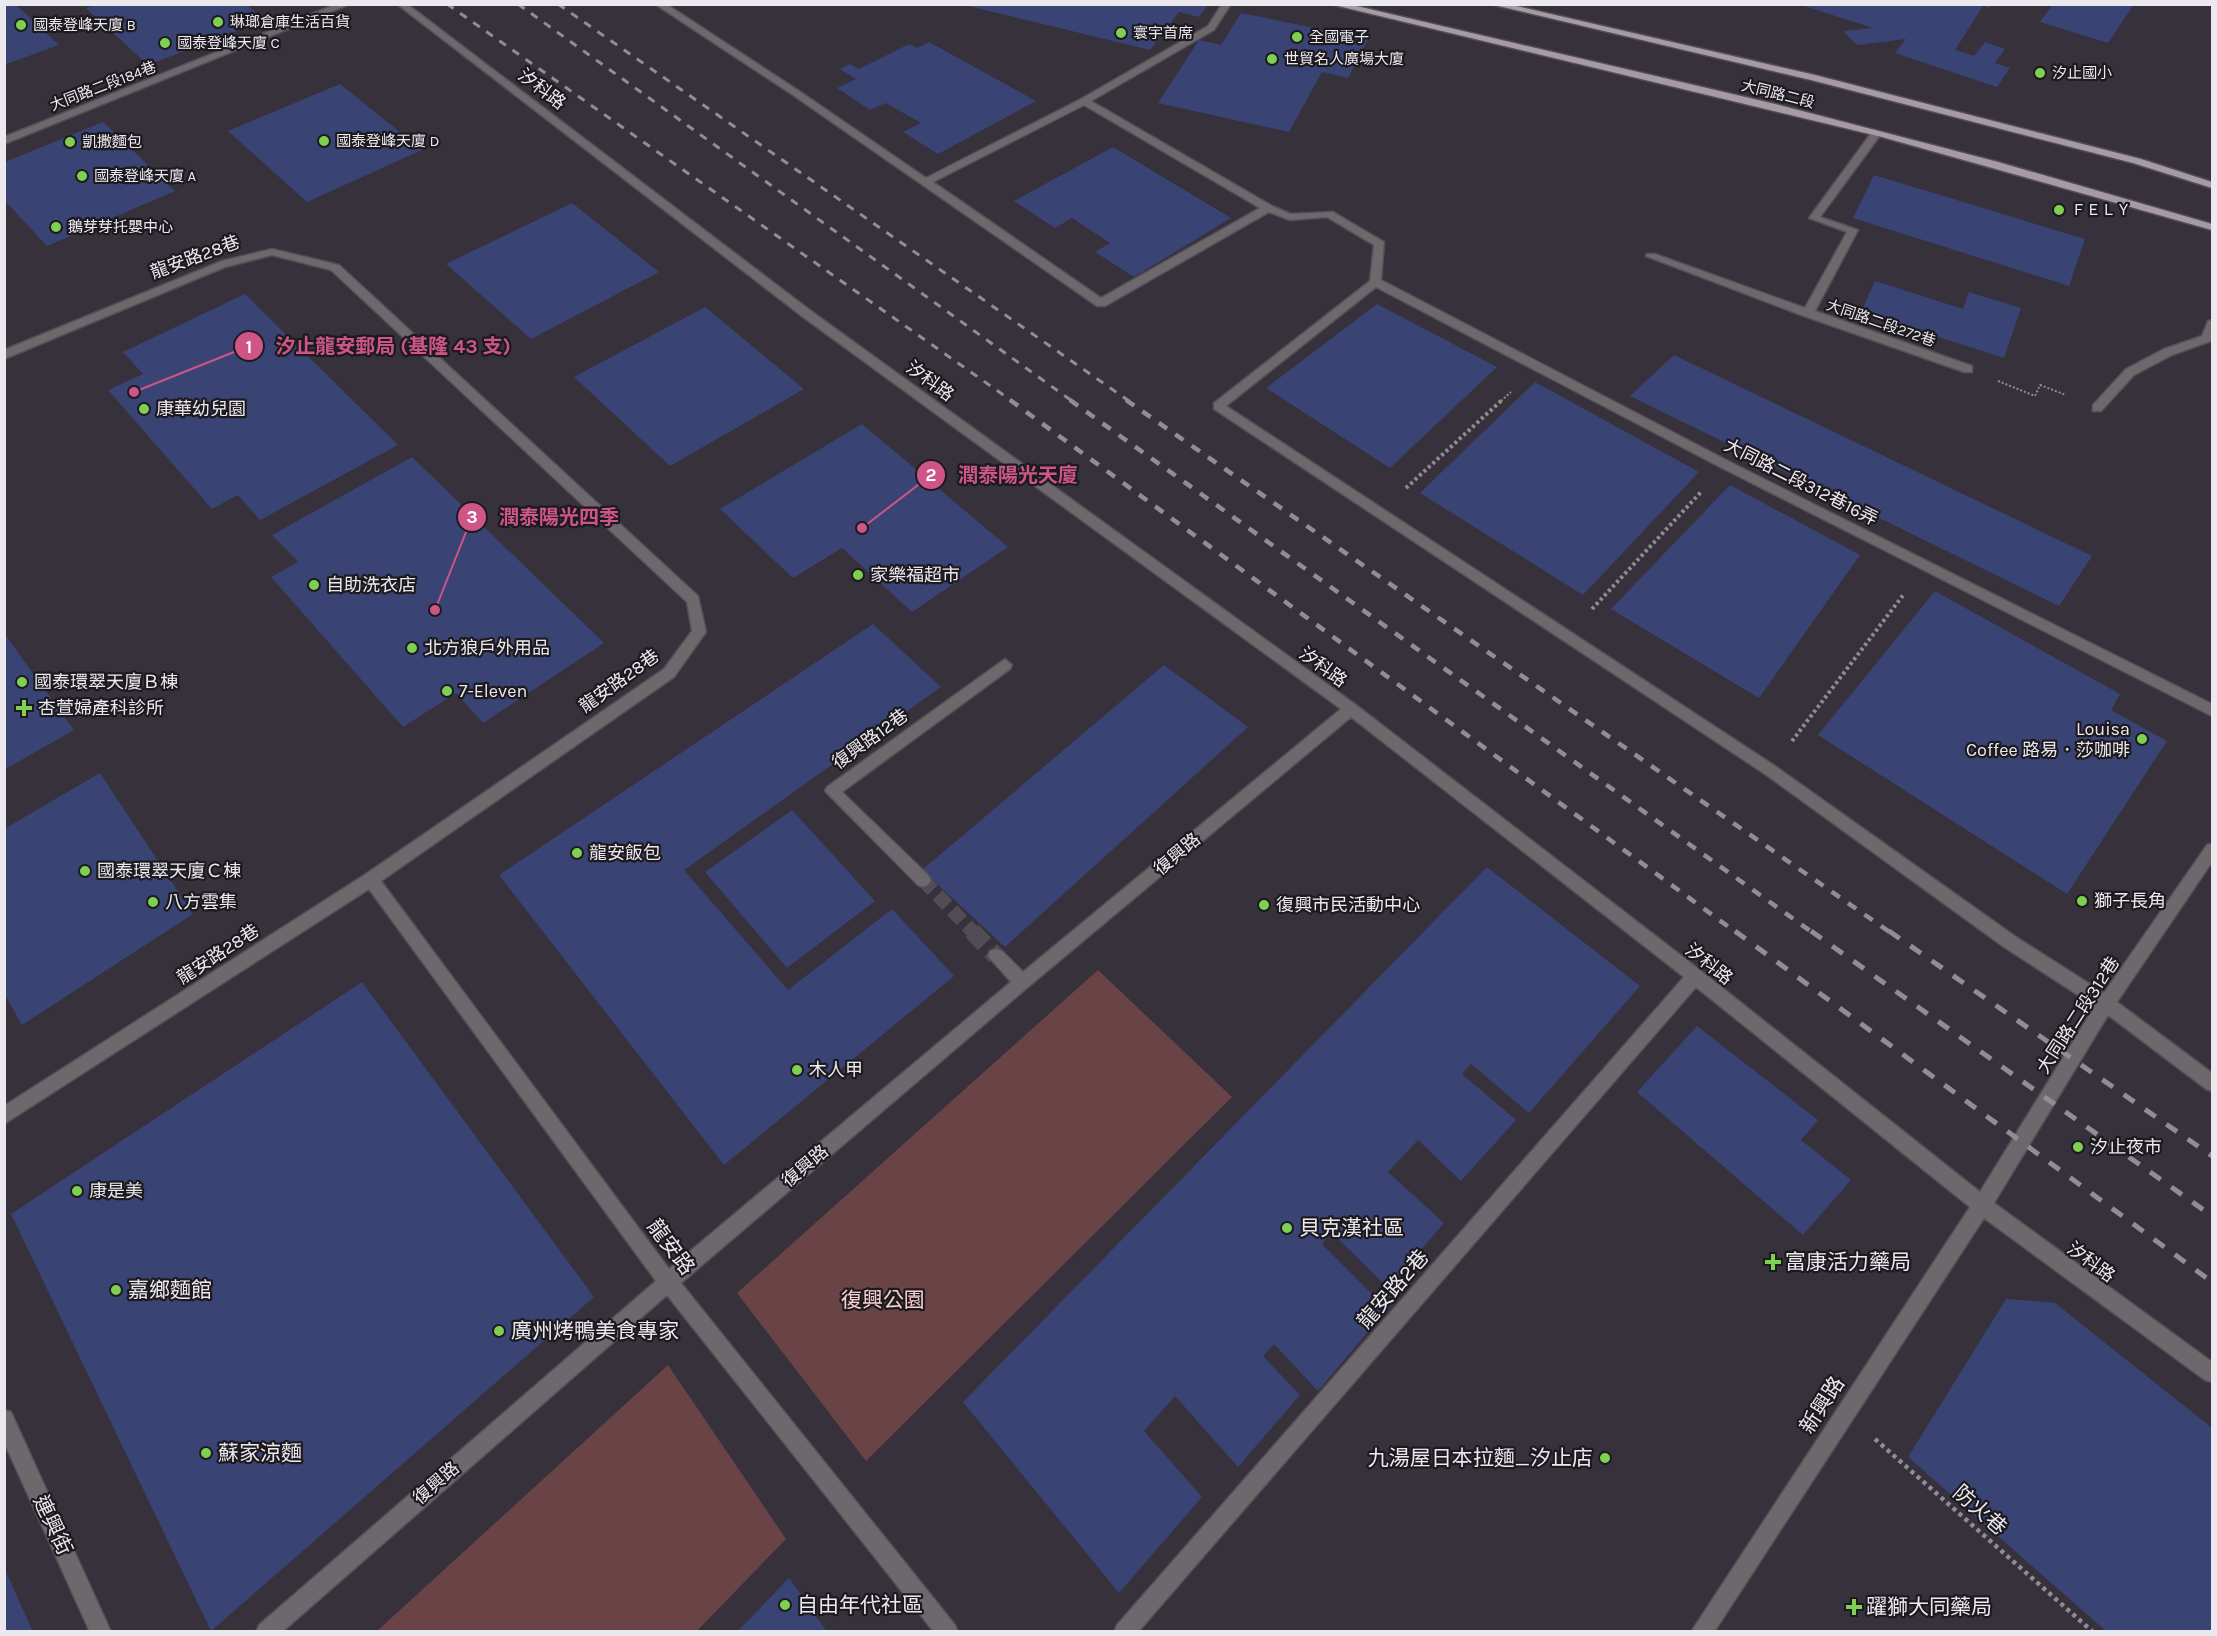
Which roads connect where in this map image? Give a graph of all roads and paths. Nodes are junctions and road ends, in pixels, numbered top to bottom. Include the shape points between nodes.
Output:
1 (401, 4) edge
2 (659, 4) edge
3 (1227, 4) edge
4 (1334, 4) edge
5 (1494, 4) edge
6 (342, 6) edge
7 (1084, 101) junction
8 (1876, 134) junction
9 (4, 141) edge
10 (925, 182) junction
11 (2212, 185) edge
12 (1268, 208) junction
13 (2212, 227) edge
14 (1651, 256) dead end
15 (1375, 282) junction
16 (1808, 313) junction
17 (2212, 324) edge
18 (4, 355) edge
19 (1540, 366) junction
20 (1968, 369) joint
21 (2097, 408) joint
22 (1726, 465) junction
23 (1379, 513) junction
24 (1926, 565) junction
25 (1567, 636) junction
26 (1005, 665) dead end
27 (1351, 709) junction
28 (2212, 710) edge
29 (1770, 770) junction
30 (2212, 850) edge
31 (2207, 869) edge
32 (370, 879) junction
33 (923, 880) tunnel mouth
34 (996, 956) tunnel mouth
35 (1695, 976) junction
36 (1022, 982) junction
37 (2106, 1004) junction
38 (2212, 1083) edge
39 (4, 1116) edge
40 (1982, 1205) junction
41 (668, 1282) junction
42 (2212, 1373) edge
43 (1845, 1413) junction
44 (4, 1419) edge
45 (101, 1632) edge
46 (266, 1632) edge
47 (948, 1632) edge
48 (1124, 1632) edge
49 (1701, 1632) edge
50 (2093, 1632) edge

1 - 27 street, 汐科路 via 807,314
2 - 10 street
3 - 7 street via 1211,28
4 - 8 main road, 大同路二段 via 1401,16
5 - 11 main road, 大同路二段 via 1812,77 2136,161
6 - 9 street, 大同路二段184巷
7 - 10 street
7 - 12 street
8 - 13 main road, 大同路二段 via 1983,160
8 - 16 street, 大同路二段272巷 via 1814,218 1853,230
10 - 12 street via 1101,303
12 - 15 street via 1290,217 1329,214 1380,244
14 - 16 street
15 - 19 street, 大同路二段312巷16弄
15 - 23 street via 1218,406
16 - 20 street, 大同路二段272巷
17 - 21 street via 2207,338 2130,372
18 - 32 street, 龍安路28巷 via 222,264 272,252 335,267 693,600 699,632 669,673
19 - 22 street, 大同路二段312巷16弄
19 - 23 path
20 - 21 path via 2035,396 2040,385
22 - 24 street, 大同路二段312巷16弄
22 - 25 path
23 - 25 street
24 - 28 street, 大同路二段312巷16弄
24 - 29 path
25 - 29 street
26 - 33 street, 復興路12巷 via 832,791
27 - 35 street, 汐科路
27 - 36 street, 復興路
29 - 37 street via 2010,942
30 - 31 street, 大同路二段312巷
31 - 37 street, 大同路二段312巷
32 - 39 street, 龍安路28巷
32 - 41 street, 龍安路
34 - 36 street
35 - 40 street, 汐科路
35 - 48 street, 龍安路2巷
36 - 41 street, 復興路
37 - 38 street
37 - 40 street, 大同路二段312巷
40 - 42 street, 汐科路
40 - 43 street, 新興路
41 - 46 street, 復興路
41 - 47 street, 龍安路
43 - 49 street, 新興路
43 - 50 path, 防火巷
44 - 45 street, 連興街

